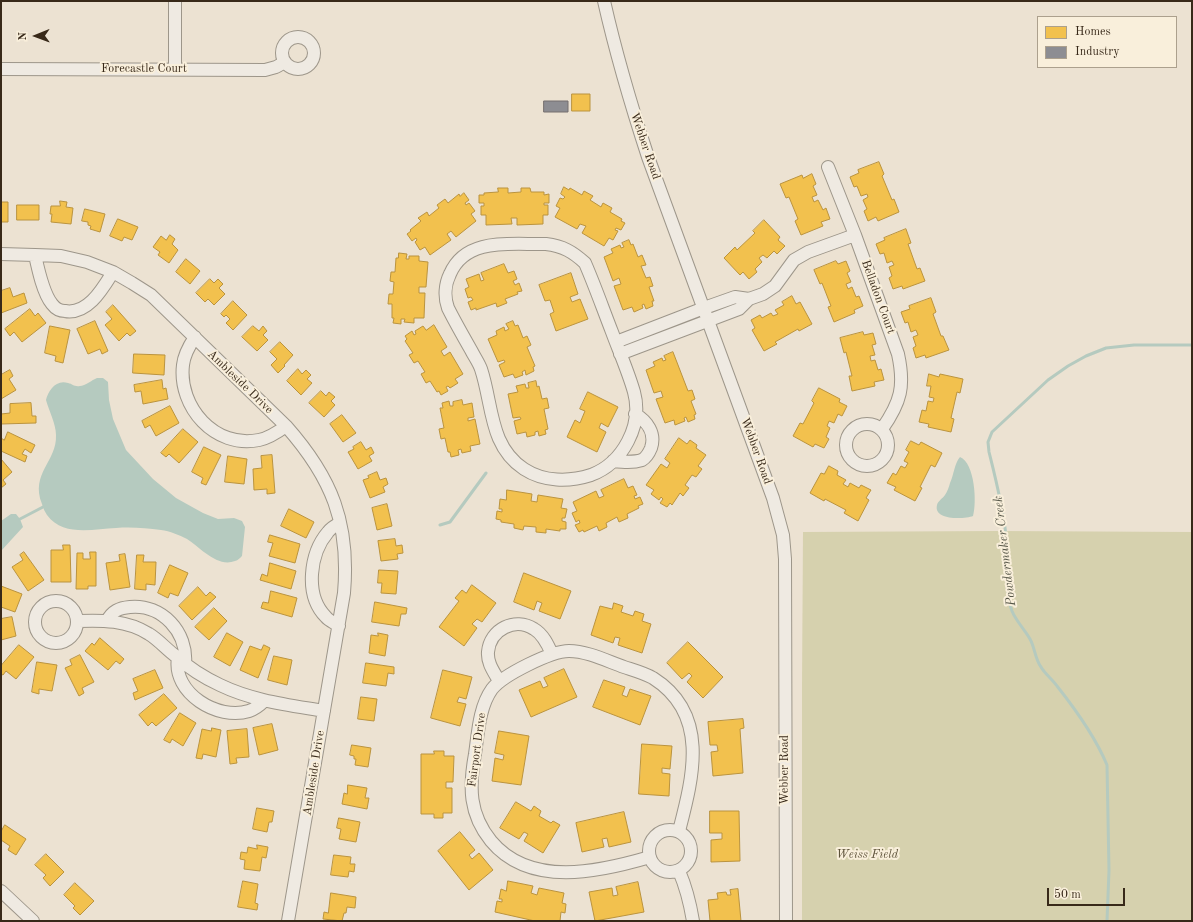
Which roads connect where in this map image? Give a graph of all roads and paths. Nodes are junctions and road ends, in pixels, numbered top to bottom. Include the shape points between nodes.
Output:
1 (175, 1) edge
2 (604, 1) edge
3 (285, 62) dead end
4 (1, 69) edge
5 (175, 69) junction
6 (828, 166) dead end
7 (855, 235) junction
8 (1, 254) edge
9 (35, 255) junction
10 (113, 272) junction
11 (749, 299) junction
12 (704, 308) junction
13 (708, 322) junction
14 (195, 337) junction
15 (616, 342) junction
16 (620, 354) junction
17 (635, 414) junction
18 (286, 426) junction
19 (882, 429) dead end
20 (613, 461) junction
21 (340, 523) junction
22 (107, 620) junction
23 (78, 621) dead end
24 (339, 626) junction
25 (552, 654) junction
26 (182, 661) junction
27 (499, 681) junction
28 (264, 701) junction
29 (324, 711) junction
30 (679, 831) junction
31 (650, 857) junction
32 (679, 871) junction
33 (1, 891) edge
34 (33, 921) edge
35 (288, 921) edge
36 (693, 921) edge
37 (786, 921) edge

1 - 5 street
2 - 12 street, Webber Road via 638,125
3 - 5 street, Forecastle Court via 265,70
4 - 5 street, Forecastle Court
6 - 7 street, Belladon Court
7 - 11 street via 808,252 794,260 775,286
7 - 19 street, Belladon Court via 902,369 902,385 898,400
8 - 9 street, Ambleside Drive
9 - 10 street, Ambleside Drive via 61,256
9 - 10 street via 52,305 69,312 79,310 88,304
10 - 14 street, Ambleside Drive via 151,295
11 - 12 street via 735,297
11 - 13 street via 739,309
12 - 13 street, Webber Road
12 - 15 street
13 - 16 street
13 - 37 street, Webber Road via 773,498 783,535
14 - 18 street, Ambleside Drive
14 - 18 street via 187,349 182,379 189,405 207,427 230,438 245,441 270,436
15 - 16 street
15 - 20 street via 585,263 567,249 546,244 482,246 466,253 452,269 448,278 447,305 481,368 494,428 508,454 524,469 557,480 583,478 603,469
16 - 17 street via 634,392
17 - 20 street via 627,442
17 - 20 street via 652,432 649,454 634,462
18 - 21 street, Ambleside Drive via 304,446 327,483
21 - 24 street, Ambleside Drive via 346,571
21 - 24 street via 329,530 318,548 312,569 312,583 320,609 326,618
22 - 23 street
22 - 26 street via 133,626 149,634
22 - 26 street via 110,614 122,608 135,606 153,610 169,620 180,635 186,654
24 - 29 street, Ambleside Drive
25 - 27 street, Fairport Drive
25 - 27 street via 546,640 536,629 519,624 502,628 490,643 488,653 491,669
25 - 30 street, Fairport Drive via 569,651 585,653 651,677 666,687 677,699 687,715 693,754 692,776
26 - 28 street via 220,685
26 - 28 street via 176,667 179,676 192,696 209,707 229,712 249,711
27 - 31 street, Fairport Drive via 491,690 482,712 471,788 477,820 494,845 518,863 547,871 586,871
28 - 29 street
29 - 35 street, Ambleside Drive
30 - 31 street via 672,829 659,832 650,843
30 - 32 street via 688,839 692,851 688,863
31 - 32 street via 661,870
32 - 36 street via 689,899
33 - 34 street

